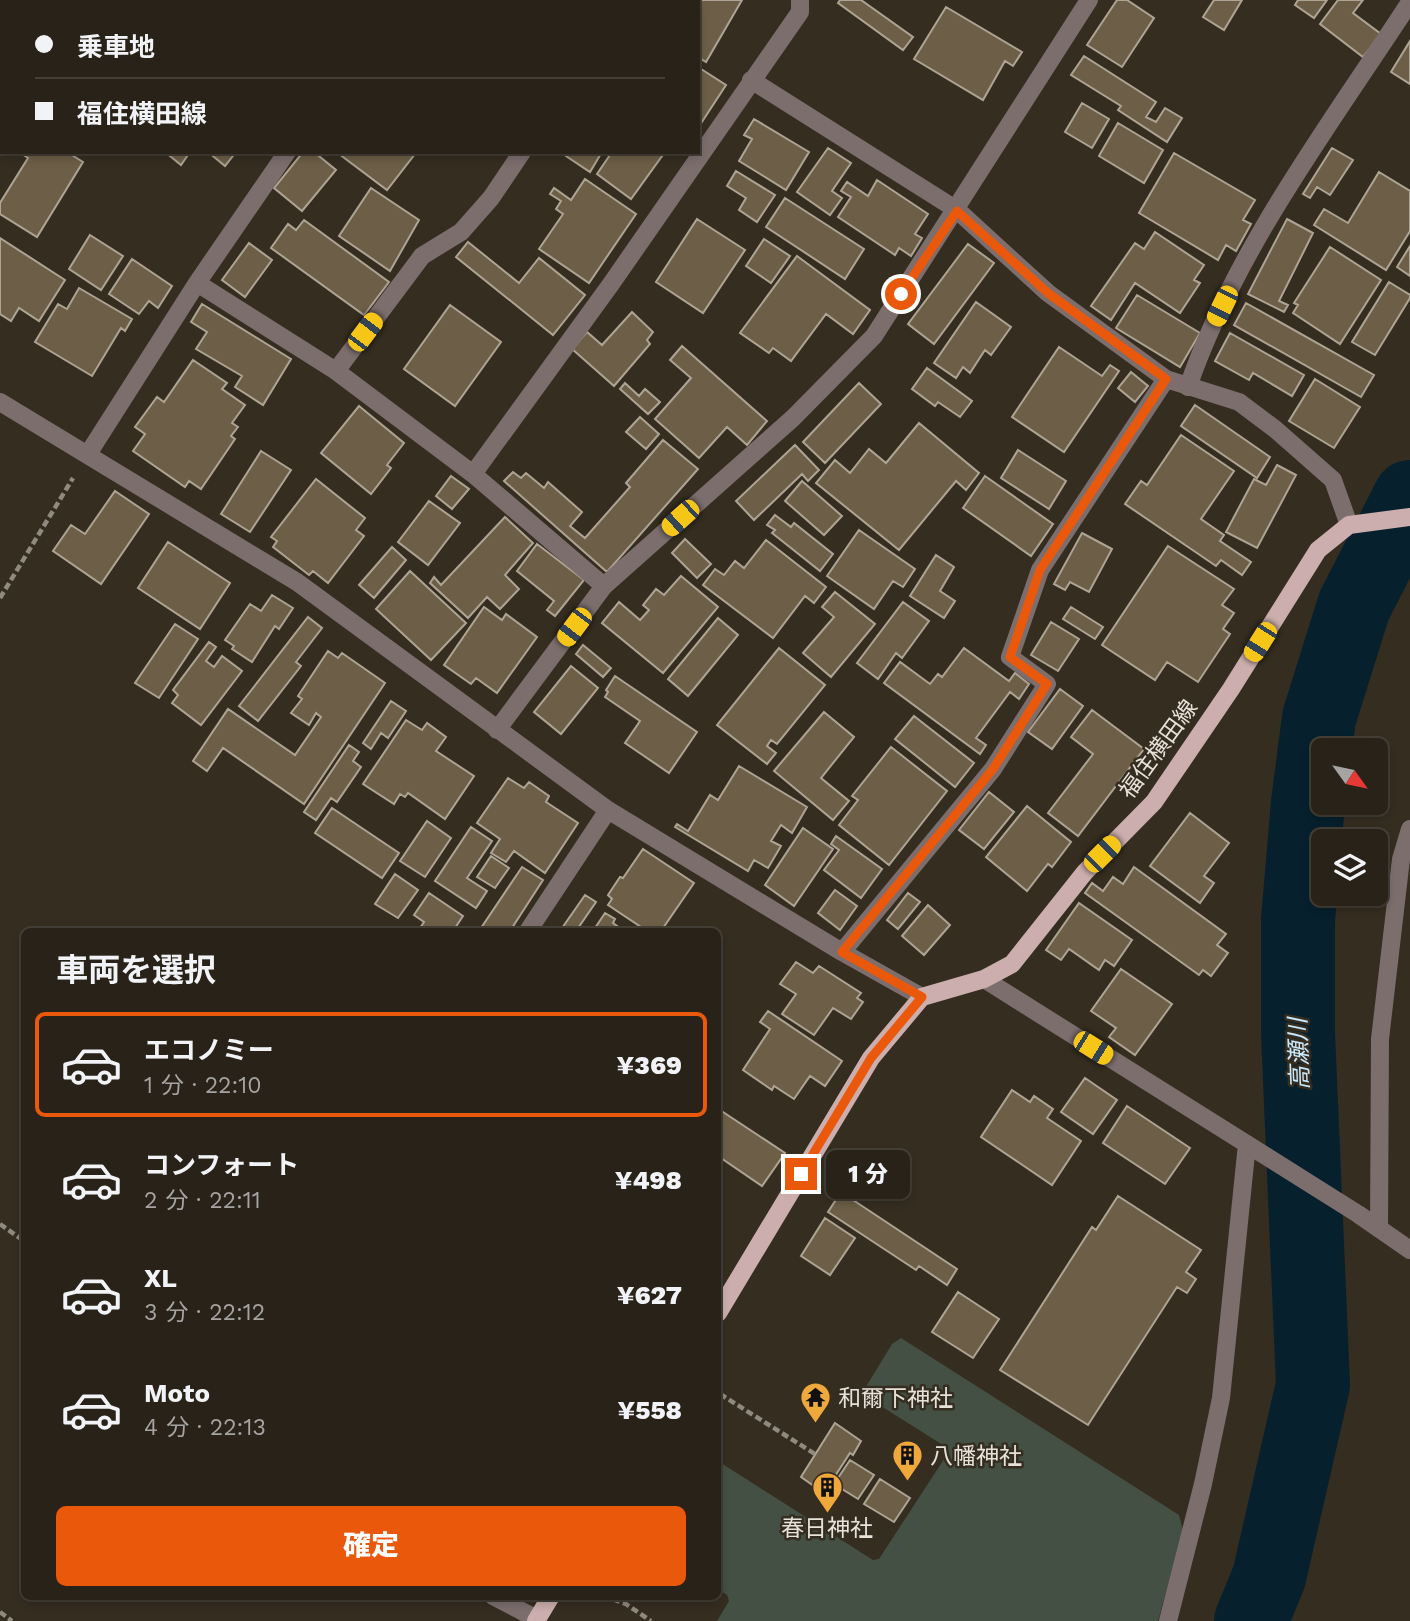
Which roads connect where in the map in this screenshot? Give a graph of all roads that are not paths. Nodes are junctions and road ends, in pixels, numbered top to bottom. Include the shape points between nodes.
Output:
1 (800, 0) edge
2 (1089, 0) edge
3 (1410, 2) edge
4 (751, 80) junction
5 (287, 154) edge
6 (521, 154) edge
7 (957, 211) junction
8 (197, 283) junction
9 (336, 370) junction
10 (1166, 379) junction
11 (1188, 387) junction
12 (0, 402) edge
13 (88, 454) junction
14 (473, 474) junction
15 (1410, 517) edge
16 (1349, 525) junction
17 (604, 586) junction
18 (497, 730) junction
19 (608, 810) junction
20 (1410, 829) edge
21 (530, 928) edge
22 (842, 952) junction
23 (984, 979) junction
24 (922, 997) junction
25 (1247, 1144) junction
26 (1380, 1229) junction
27 (1410, 1250) edge
28 (721, 1308) edge
29 (501, 1600) edge
30 (549, 1600) edge
31 (537, 1620) edge
32 (1168, 1621) edge

1 - 4 street via 800,12
2 - 7 street
3 - 11 street via 1252,244
4 - 7 street
4 - 14 street
5 - 8 street
6 - 9 street via 461,232 422,256
7 - 10 street via 1048,293
7 - 17 street via 874,336 793,418
8 - 9 street
8 - 13 street
9 - 14 street
10 - 11 street
10 - 22 street via 1040,570 1010,657 1047,684 993,769
11 - 16 street via 1239,402 1275,429 1333,480
12 - 13 street
13 - 18 street via 297,582
14 - 17 street
15 - 16 main road
16 - 23 main road, 福住横田線 via 1318,550 1154,802 1085,872 1012,964
17 - 18 street
18 - 19 street
19 - 21 street
19 - 22 street
20 - 26 street via 1401,859 1380,1039
22 - 24 street
23 - 24 main road, 福住横田線
23 - 25 street
24 - 28 main road via 871,1058
25 - 26 street
25 - 32 street via 1221,1398
26 - 27 street
29 - 31 street
30 - 31 main road

